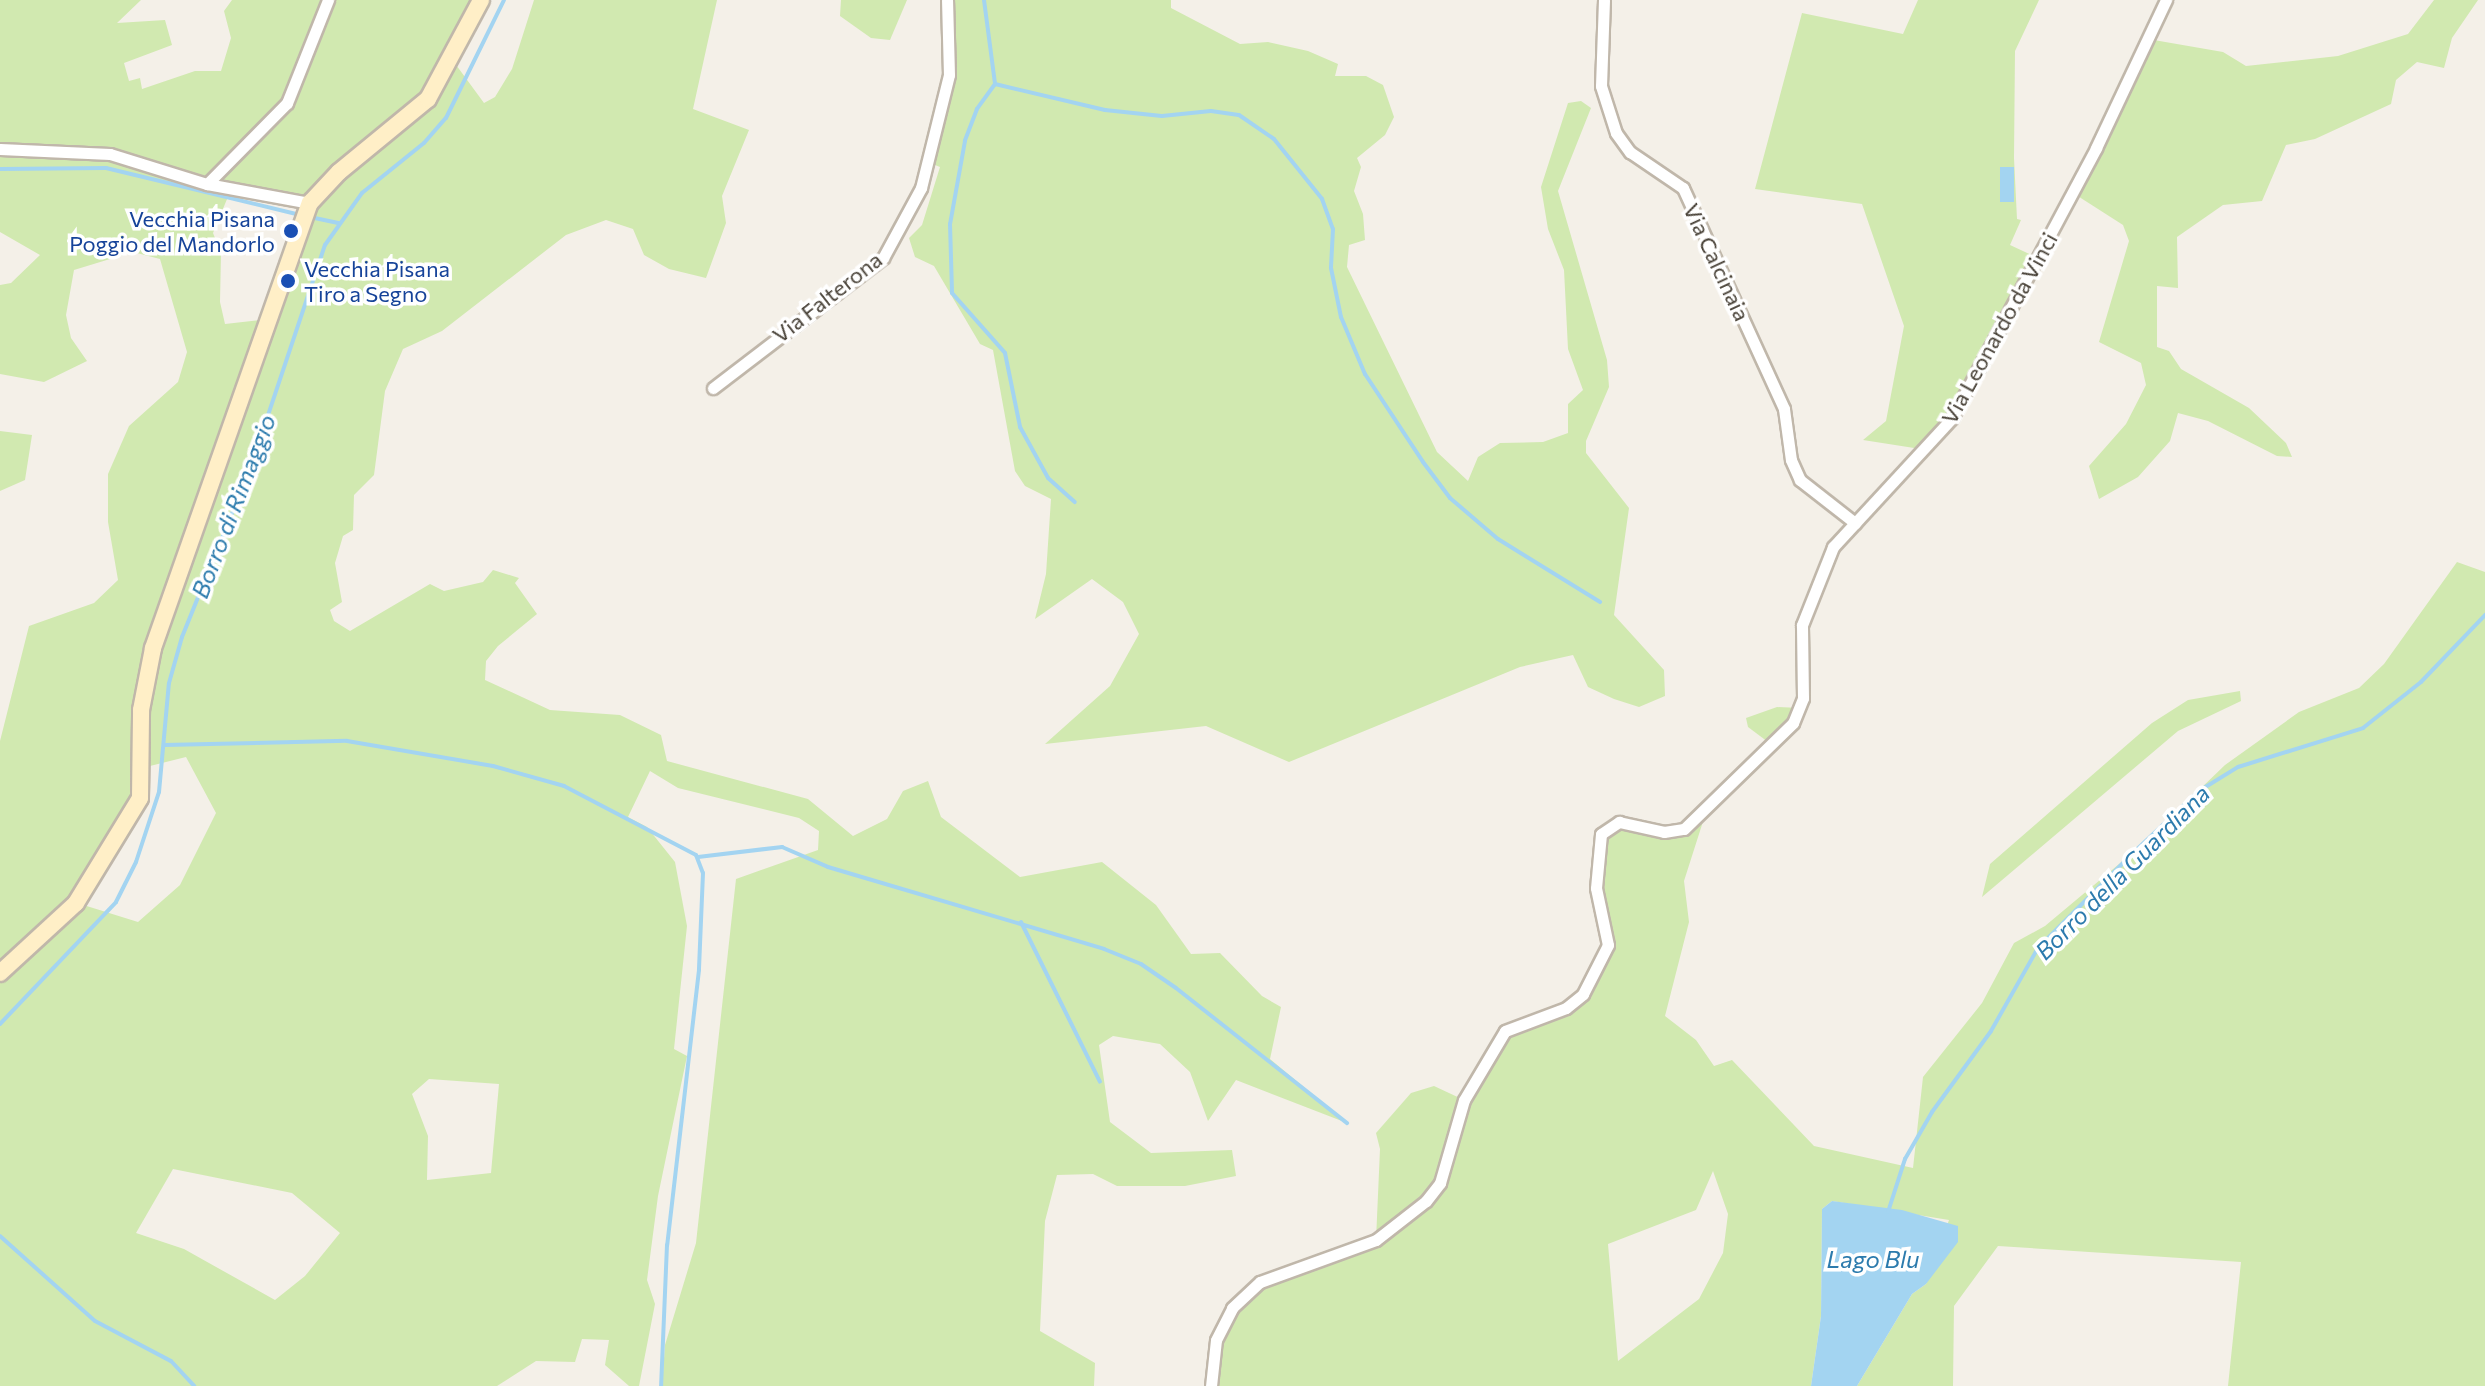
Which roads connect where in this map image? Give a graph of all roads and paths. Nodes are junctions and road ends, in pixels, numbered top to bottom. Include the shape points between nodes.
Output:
1 (328, 0) edge
2 (481, 0) edge
3 (947, 0) edge
4 (1604, 0) edge
5 (2166, 0) edge
6 (0, 149) edge
7 (207, 184) junction
8 (310, 203) junction
9 (713, 388) dead end
10 (1855, 523) junction
11 (0, 973) edge
12 (1211, 1386) edge

1 - 7 street via 287,103
2 - 8 main road via 428,99 330,179
3 - 9 street, Via Falterona via 949,75 925,174 883,258
4 - 10 street, Via Calcinaia via 1601,86 1616,133 1630,152 1683,188 1784,409 1791,460 1800,480
5 - 10 street, Via Leonardo da Vinci via 2096,148 1952,418
6 - 7 street via 110,154
7 - 8 street
8 - 11 main road via 153,648 141,710 140,798 76,903
10 - 12 street, Via Leonardo da Vinci via 1833,547 1807,607 1800,645 1803,698 1793,723 1684,829 1664,832 1619,822 1601,834 1596,888 1608,945 1583,994 1566,1008 1505,1031 1464,1100 1440,1183 1426,1201 1376,1240 1260,1282 1232,1308 1216,1340

